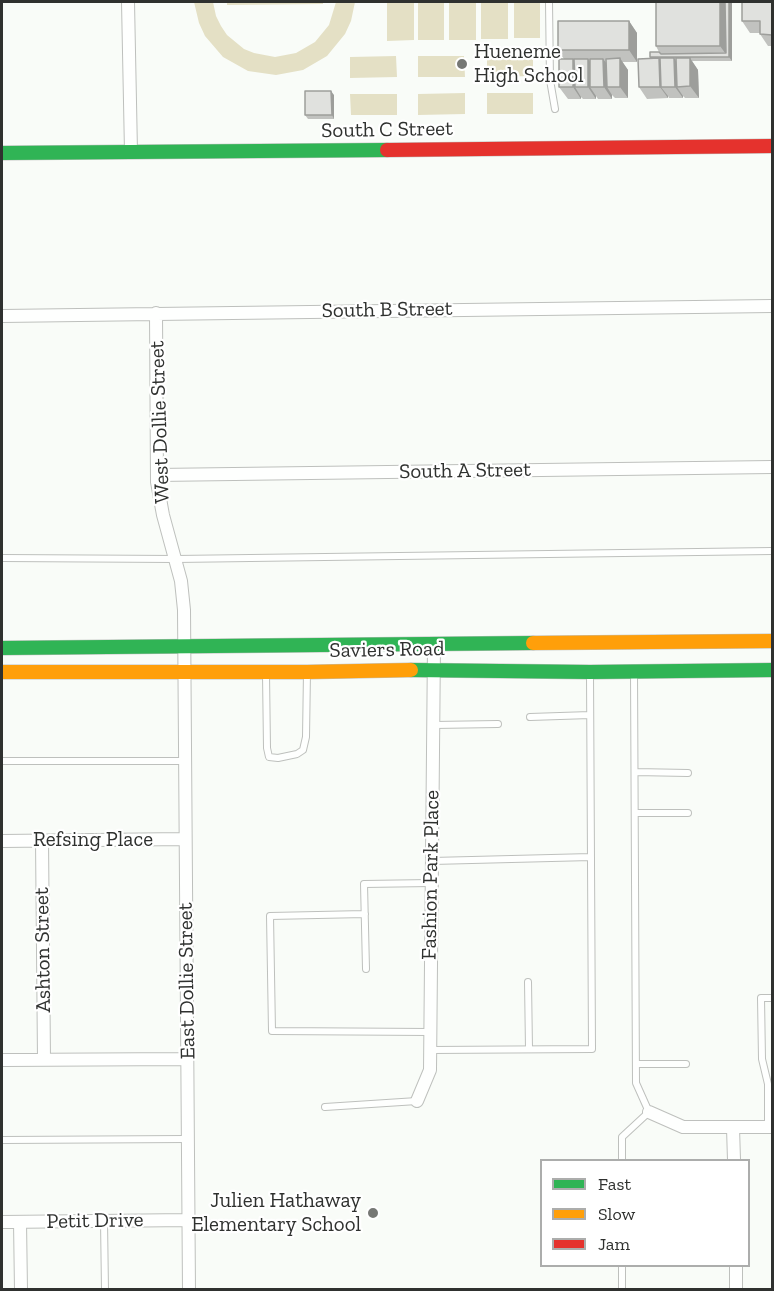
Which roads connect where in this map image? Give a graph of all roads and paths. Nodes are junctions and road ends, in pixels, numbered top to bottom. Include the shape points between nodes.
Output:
1 (128, 2) edge
2 (549, 2) edge
3 (555, 109) dead end
4 (772, 146) edge
5 (131, 152) junction
6 (2, 153) edge
7 (772, 306) edge
8 (156, 313) junction
9 (2, 316) edge
10 (772, 467) edge
11 (157, 475) junction
12 (772, 551) edge
13 (2, 558) edge
14 (176, 559) junction
15 (772, 641) edge
16 (434, 645) junction
17 (184, 647) junction
18 (2, 648) edge
19 (434, 669) junction
20 (772, 670) edge
21 (2, 672) edge
22 (184, 672) junction
23 (266, 672) junction
24 (307, 672) junction
25 (590, 672) junction
26 (634, 672) junction
27 (590, 715) junction
28 (530, 717) dead end
29 (498, 724) dead end
30 (433, 725) junction
31 (2, 760) edge
32 (184, 761) junction
33 (635, 772) junction
34 (688, 773) dead end
35 (635, 813) junction
36 (688, 813) dead end
37 (185, 839) junction
38 (42, 840) junction
39 (2, 841) edge
40 (591, 857) junction
41 (431, 861) junction
42 (431, 883) junction
43 (365, 915) junction
44 (366, 969) dead end
45 (528, 982) dead end
46 (772, 998) edge
47 (430, 1032) junction
48 (529, 1049) junction
49 (431, 1050) junction
50 (188, 1059) junction
51 (2, 1060) edge
52 (44, 1060) junction
53 (636, 1064) junction
54 (686, 1064) dead end
55 (417, 1101) joint
56 (325, 1107) dead end
57 (649, 1112) junction
58 (770, 1127) edge
59 (733, 1128) junction
60 (188, 1138) junction
61 (2, 1140) edge
62 (622, 1159) edge
63 (734, 1159) edge
64 (189, 1220) junction
65 (104, 1221) junction
66 (2, 1222) edge
67 (20, 1222) junction
68 (622, 1267) edge
69 (736, 1267) edge
70 (21, 1290) edge
71 (105, 1290) edge
72 (189, 1290) edge
73 (622, 1290) edge
74 (736, 1290) edge

1 - 5 street
2 - 3 lane via 550,80
4 - 5 main road, South C Street
5 - 6 main road, South C Street
7 - 8 street, South B Street
8 - 9 street, South B Street
8 - 11 street, West Dollie Street
10 - 11 street, South A Street
11 - 14 street, West Dollie Street
12 - 14 lane
13 - 14 lane
14 - 17 street, West Dollie Street via 183,600
15 - 16 main road, Saviers Road
16 - 17 main road, Saviers Road
16 - 19 street, Fashion Park Place
17 - 18 main road, Saviers Road
17 - 22 street, West Dollie Street
19 - 24 main road, Saviers Road
19 - 25 main road, Saviers Road
19 - 30 street, Fashion Park Place
20 - 26 main road, Saviers Road
21 - 22 main road, Saviers Road
22 - 23 main road, Saviers Road
22 - 32 street, East Dollie Street
23 - 24 main road, Saviers Road
23 - 24 lane via 267,748 269,757 278,758 303,750
25 - 26 main road, Saviers Road
25 - 27 lane
26 - 33 lane
27 - 28 lane
27 - 40 lane
29 - 30 lane
30 - 41 street, Fashion Park Place
31 - 32 lane
32 - 37 street, East Dollie Street
33 - 34 lane
33 - 35 lane
35 - 36 lane
35 - 53 lane
37 - 38 street, Refsing Place
37 - 50 street, East Dollie Street
38 - 39 street, Refsing Place
38 - 52 street, Ashton Street
40 - 41 lane
40 - 48 lane via 591,1049
41 - 42 street, Fashion Park Place
42 - 43 lane via 364,884
42 - 47 street, Fashion Park Place
43 - 44 lane
43 - 47 lane via 270,916 272,1031
45 - 48 lane
46 - 58 lane via 761,998 762,1059 768,1084
47 - 49 street, Fashion Park Place
48 - 49 lane
49 - 55 street, Fashion Park Place via 430,1070
50 - 52 street
50 - 60 street, East Dollie Street
51 - 52 street
53 - 54 lane
53 - 57 lane via 636,1083
55 - 56 lane
57 - 59 street via 683,1127
57 - 62 lane via 622,1137
58 - 59 street
59 - 63 street
60 - 61 lane
60 - 64 street, East Dollie Street
64 - 65 street, Petit Drive
64 - 72 street, East Dollie Street
65 - 67 street, Petit Drive
65 - 71 lane
66 - 67 street, Petit Drive
67 - 70 street
68 - 73 lane
69 - 74 street

